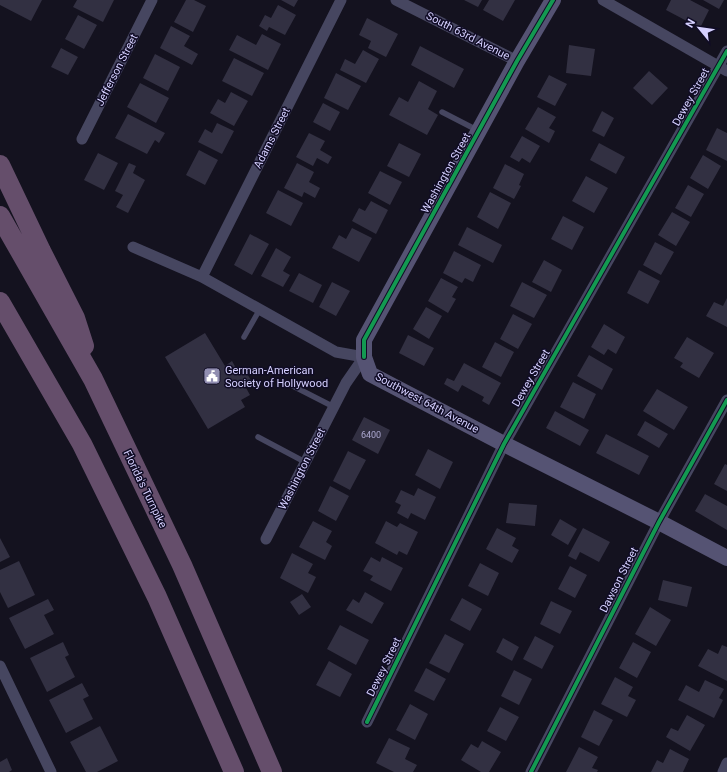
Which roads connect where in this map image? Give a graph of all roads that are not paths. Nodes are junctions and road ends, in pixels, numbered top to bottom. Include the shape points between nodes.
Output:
1 (152, 0) edge
2 (341, 0) edge
3 (396, 0) edge
4 (553, 0) edge
5 (603, 0) edge
6 (727, 52) edge
7 (517, 61) junction
8 (723, 69) edge
9 (442, 112) dead end
10 (479, 131) junction
11 (82, 140) dead end
12 (0, 165) edge
13 (0, 216) edge
14 (134, 247) dead end
15 (202, 277) junction
16 (0, 302) edge
17 (260, 309) junction
18 (244, 337) dead end
19 (364, 357) junction
20 (93, 379) junction
21 (287, 383) dead end
22 (727, 400) edge
23 (334, 407) junction
24 (258, 437) dead end
25 (504, 444) junction
26 (305, 462) junction
27 (659, 522) junction
28 (266, 539) dead end
29 (727, 558) edge
30 (0, 666) edge
31 (367, 722) dead end
32 (727, 763) edge
33 (51, 772) edge
34 (234, 772) edge
35 (272, 772) edge
36 (531, 772) edge
37 (723, 772) edge

1 - 11 street, Jefferson Street
2 - 15 street, Adams Street
3 - 7 street, South 63rd Avenue
4 - 7 street, Washington Street
5 - 8 street
6 - 8 street, Dewey Street
7 - 10 street, Washington Street
8 - 25 street, Dewey Street
9 - 10 lane
10 - 19 street, Washington Street via 364,340
12 - 20 highway via 75,318
13 - 20 highway, Florida's Turnpike
14 - 15 street
15 - 17 street
16 - 34 highway via 82,444 157,597
17 - 18 lane
17 - 19 street via 336,352
19 - 23 street, Washington Street via 346,383
19 - 25 street, Southwest 64th Avenue via 370,374
20 - 35 highway, Florida's Turnpike via 182,565
21 - 23 lane
22 - 27 street, Dawson Street
23 - 26 street, Washington Street
24 - 26 lane
25 - 27 street, Southwest 64th Avenue
25 - 31 street, Dewey Street
26 - 28 street, Washington Street
27 - 29 street, Southwest 64th Avenue
27 - 36 street, Dawson Street
30 - 33 street
32 - 37 street

